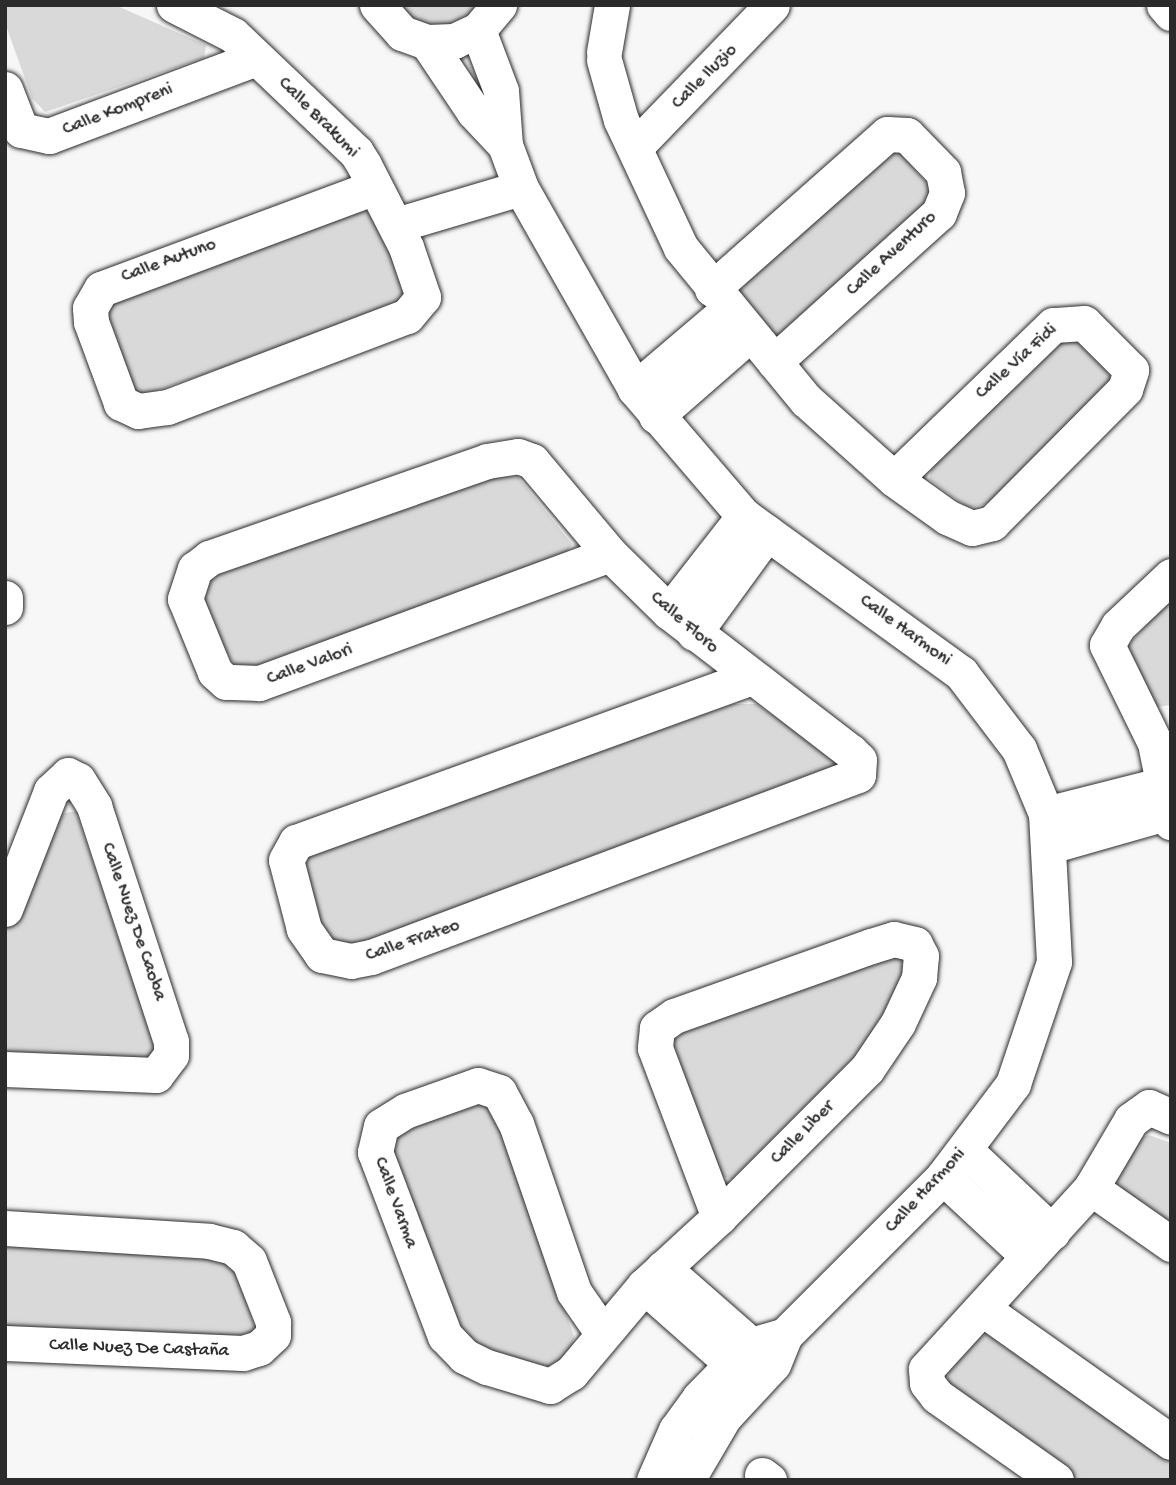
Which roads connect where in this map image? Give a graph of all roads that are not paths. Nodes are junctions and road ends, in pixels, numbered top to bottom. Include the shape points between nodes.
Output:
1 (174, 5) edge
2 (377, 5) edge
3 (612, 5) edge
4 (772, 5) edge
5 (1164, 5) edge
6 (1171, 13) edge
7 (489, 18) edge
8 (427, 42) junction
9 (257, 58) junction
10 (5, 89) edge
11 (505, 145) junction
12 (635, 147) junction
13 (375, 187) junction
14 (525, 198) junction
15 (401, 236) junction
16 (417, 311) joint
17 (730, 311) junction
18 (774, 362) junction
19 (635, 389) junction
20 (656, 416) junction
21 (533, 461) joint
22 (894, 479) junction
23 (755, 525) junction
24 (610, 554) junction
25 (1171, 576) edge
26 (682, 623) junction
27 (748, 678) junction
28 (1163, 735) edge
29 (859, 760) joint
30 (1168, 806) edge
31 (1048, 830) junction
32 (5, 909) edge
33 (5, 1069) edge
34 (1171, 1117) edge
35 (965, 1150) junction
36 (943, 1177) junction
37 (1091, 1188) junction
38 (719, 1217) junction
39 (5, 1228) edge
40 (1052, 1232) junction
41 (1171, 1244) edge
42 (1029, 1257) junction
43 (653, 1277) junction
44 (983, 1309) junction
45 (601, 1331) junction
46 (5, 1343) edge
47 (759, 1358) junction
48 (550, 1387) joint
49 (1171, 1441) edge
50 (654, 1480) edge
51 (687, 1480) edge
52 (1056, 1480) edge

1 - 9 street, Calle Brakumi via 218,26
2 - 8 street via 402,33
3 - 12 street via 604,56
4 - 12 street, Calle Iluzio
5 - 6 street
7 - 8 street via 454,41
7 - 11 street, Calle Harmoni
8 - 11 street, Calle Harmoni via 474,112
9 - 10 street, Calle Kompreni via 50,136 21,130
9 - 13 street, Calle Brakumi via 356,152
11 - 14 street, Calle Harmoni
12 - 17 street via 681,248
13 - 15 street, Calle Brakumi
13 - 16 street, Calle Autuno via 111,282 93,299 91,322 121,403 138,411 167,407
14 - 15 street
14 - 19 street, Calle Harmoni
15 - 16 street, Calle Brakumi via 422,288
17 - 18 street
17 - 18 street, Calle Aventuro via 887,134 907,135 943,172 947,193 939,213
17 - 19 street
17 - 20 street
18 - 22 street via 806,400
19 - 20 street, Calle Harmoni
20 - 23 street, Calle Harmoni
21 - 24 street, Calle Floro
21 - 24 street, Calle Valori via 503,456 209,558 195,569 186,599 215,672 226,682 259,683
22 - 22 street, Calle Vía Fidi via 1053,325 1084,323 1131,370 1125,388 992,523 972,528
23 - 26 street
23 - 31 street, Calle Harmoni via 961,673 1018,749
24 - 26 street, Calle Floro
25 - 28 street via 1118,626 1107,645
26 - 27 street, Calle Floro
27 - 29 street, Calle Floro
27 - 29 street, Calle Frateo via 312,832 296,842 286,860 312,946 334,960 371,957 851,781 858,775
28 - 30 street
30 - 31 street
31 - 35 street, Calle Harmoni via 1054,961 1044,1004 1013,1084
32 - 33 street, Calle Nuez De Caoba via 51,791 68,775 78,780 102,832 168,1027 171,1055 156,1075 140,1077
34 - 37 street via 1149,1107 1139,1113
35 - 36 street, Calle Harmoni
35 - 40 street
36 - 42 street
36 - 47 street, Calle Harmoni
37 - 40 street
37 - 41 street
38 - 38 street, Calle Liber via 654,1048 657,1028 674,1016 894,939 915,944 921,956 919,978 898,1023 867,1069
38 - 43 street, Calle Liber
39 - 46 street, Calle Nuez De Castaña via 209,1241 233,1247 249,1261 274,1322 273,1335 259,1348 243,1353
40 - 42 street
42 - 44 street
43 - 45 street, Calle Liber
43 - 47 street
44 - 49 street
44 - 52 street via 933,1358 926,1368 928,1383 955,1410
45 - 48 street, Calle Liber via 571,1373
45 - 48 street, Calle Varma via 574,1292 516,1124 499,1092 478,1085 387,1119 376,1136 375,1152 445,1336 475,1362
47 - 50 street, Calle Harmoni via 676,1430
47 - 51 street, Calle Harmoni

